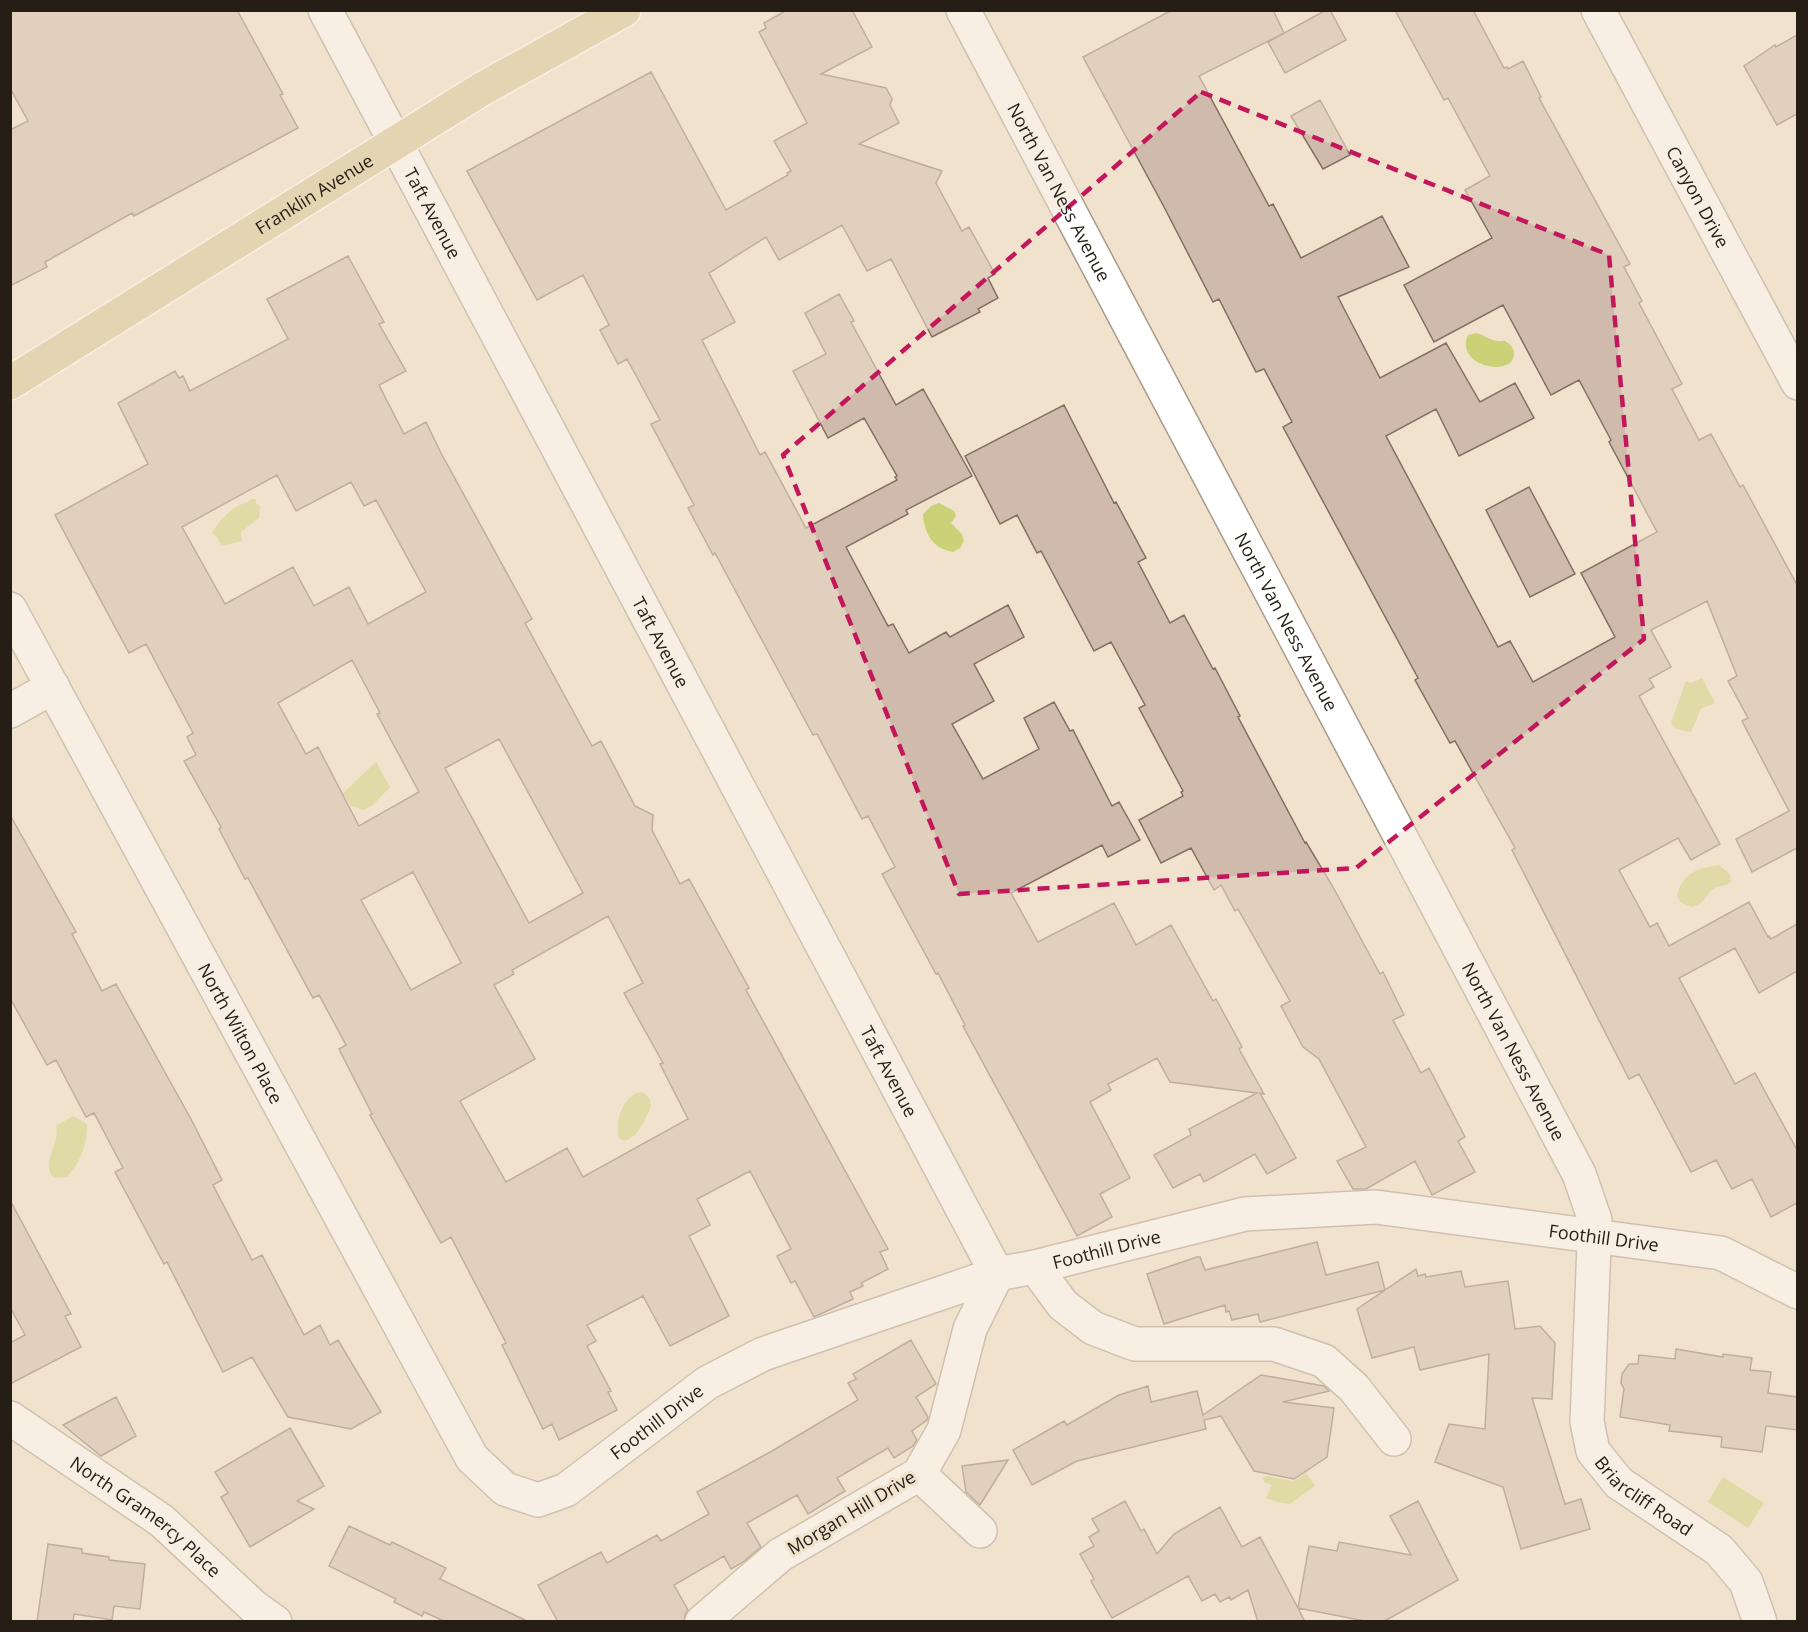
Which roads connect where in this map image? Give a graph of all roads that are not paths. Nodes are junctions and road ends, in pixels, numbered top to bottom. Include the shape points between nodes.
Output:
1 (325, 10) edge
2 (624, 10) edge
3 (963, 10) edge
4 (1598, 10) edge
5 (396, 143) junction
6 (10, 383) edge
7 (1797, 383) edge
8 (10, 609) edge
9 (53, 687) junction
10 (10, 711) edge
11 (1593, 1236) junction
12 (1035, 1267) junction
13 (997, 1274) junction
14 (1797, 1292) edge
15 (10, 1418) edge
16 (1394, 1439) dead end
17 (472, 1458) joint
18 (918, 1474) junction
19 (980, 1531) dead end
20 (275, 1622) edge
21 (702, 1622) edge
22 (1760, 1622) edge

1 - 5 street, Taft Avenue
2 - 5 main road, Franklin Avenue via 482,89
3 - 11 street, North Van Ness Avenue via 1579,1174 1595,1220
4 - 7 street, Canyon Drive
5 - 6 main road, Franklin Avenue
5 - 13 street, Taft Avenue
8 - 9 street, North Wilton Place
9 - 10 street
9 - 17 street, North Wilton Place
11 - 12 street, Foothill Drive via 1376,1207 1245,1214
11 - 14 street, Foothill Drive via 1721,1254
11 - 22 street, Briarcliff Road via 1587,1422 1593,1451 1619,1483 1719,1550 1746,1582
12 - 13 street, Foothill Drive
12 - 16 street via 1063,1305 1093,1328 1135,1344 1274,1344 1324,1361 1354,1388
13 - 17 street, Foothill Drive via 763,1354 707,1383 566,1490 538,1500 505,1489
13 - 18 street, Morgan Hill Drive via 970,1329 944,1430
15 - 20 street, North Gramercy Place via 162,1521
18 - 19 street
18 - 21 street, Morgan Hill Drive via 780,1555

